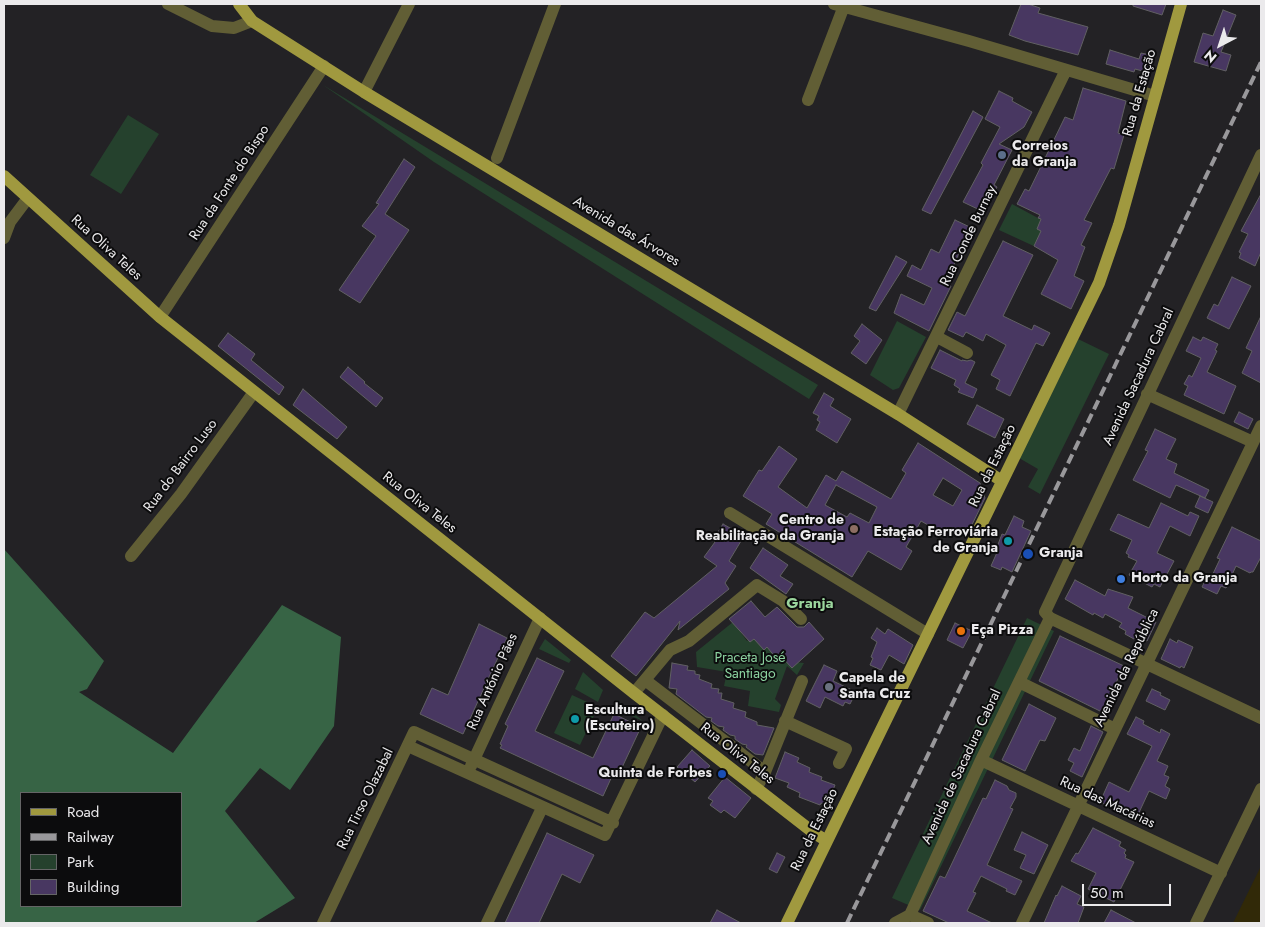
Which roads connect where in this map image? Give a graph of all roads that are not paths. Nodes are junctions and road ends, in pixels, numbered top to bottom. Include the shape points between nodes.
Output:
1 (168, 4) edge
2 (239, 4) edge
3 (409, 4) edge
4 (555, 4) edge
5 (1181, 4) edge
6 (839, 5) edge
7 (252, 21) junction
8 (324, 66) junction
9 (1066, 70) junction
10 (364, 92) junction
11 (1155, 96) junction
12 (808, 100) dead end
13 (1261, 155) edge
14 (497, 158) dead end
15 (4, 176) edge
16 (28, 198) junction
17 (4, 238) edge
18 (160, 317) junction
19 (937, 337) junction
20 (967, 353) dead end
21 (254, 392) junction
22 (1147, 394) junction
23 (898, 414) junction
24 (1261, 426) edge
25 (1253, 442) junction
26 (1002, 481) junction
27 (730, 513) dead end
28 (131, 556) dead end
29 (1048, 615) junction
30 (540, 618) junction
31 (801, 619) dead end
32 (928, 634) junction
33 (1146, 664) junction
34 (645, 680) junction
35 (802, 681) dead end
36 (1019, 682) junction
37 (634, 693) junction
38 (663, 715) junction
39 (1261, 718) edge
40 (784, 721) junction
41 (1115, 729) junction
42 (408, 746) junction
43 (474, 760) junction
44 (981, 760) junction
45 (839, 764) dead end
46 (468, 772) junction
47 (765, 772) junction
48 (756, 789) junction
49 (1261, 790) edge
50 (1078, 806) junction
51 (542, 808) junction
52 (613, 823) junction
53 (827, 841) junction
54 (1221, 873) junction
55 (910, 915) junction
56 (323, 923) edge
57 (487, 923) edge
58 (787, 923) edge
59 (895, 923) edge
60 (928, 923) edge
61 (1022, 923) edge
62 (1196, 923) edge

1 - 7 street via 212,26 234,28
2 - 7 main road, Avenida das Árvores
3 - 10 street
4 - 14 street
5 - 11 main road, Rua da Estação
6 - 9 street
6 - 12 street
7 - 8 main road, Avenida das Árvores
8 - 10 main road, Avenida das Árvores
8 - 18 street, Rua da Fonte do Bispo
9 - 11 street
9 - 19 street, Rua Conde Burnay
10 - 23 main road, Avenida das Árvores
11 - 26 main road, Rua da Estação via 1119,225 1099,283
13 - 22 street, Avenida Sacadura Cabral
15 - 16 main road, Rua Oliva Teles
16 - 17 street via 10,222
16 - 18 main road, Rua Oliva Teles
18 - 21 main road, Rua Oliva Teles
19 - 20 street
19 - 23 street, Rua Conde Burnay
21 - 28 street, Rua do Bairro Luso via 181,494
21 - 30 main road, Rua Oliva Teles
22 - 25 street
22 - 29 street, Avenida Sacadura Cabral
23 - 26 main road, Avenida das Árvores
24 - 25 street, Avenida da República
25 - 33 street, Avenida da República
26 - 32 main road, Rua da Estação
27 - 32 street
29 - 33 street
29 - 36 street, Avenida de Sacadura Cabral
30 - 37 main road, Rua Oliva Teles
30 - 43 street, Rua António Pães
31 - 34 street via 783,601 757,585 689,640 670,650
32 - 53 main road, Rua da Estação
33 - 39 street
33 - 41 street, Avenida da República
34 - 37 street
34 - 47 street
35 - 40 street
36 - 41 street
36 - 44 street, Avenida de Sacadura Cabral
37 - 38 main road, Rua Oliva Teles
38 - 48 main road, Rua Oliva Teles
38 - 52 street
40 - 45 street via 846,749
40 - 47 street
41 - 50 street, Avenida da República
42 - 43 street via 414,732
42 - 46 street, Rua Tirso Olazabal
42 - 56 street, Rua Tirso Olazabal
43 - 46 street
43 - 52 street
44 - 50 street, Rua das Macárias
44 - 55 street, Avenida de Sacadura Cabral
46 - 51 street, Rua Tirso Olazabal
47 - 48 street
48 - 53 main road, Rua Oliva Teles
49 - 54 street
50 - 54 street, Rua das Macárias
50 - 61 street, Avenida da República
51 - 52 street, Rua Tirso Olazabal via 606,835
51 - 57 street
53 - 58 main road, Rua da Estação
54 - 62 street
55 - 59 street
55 - 60 street

